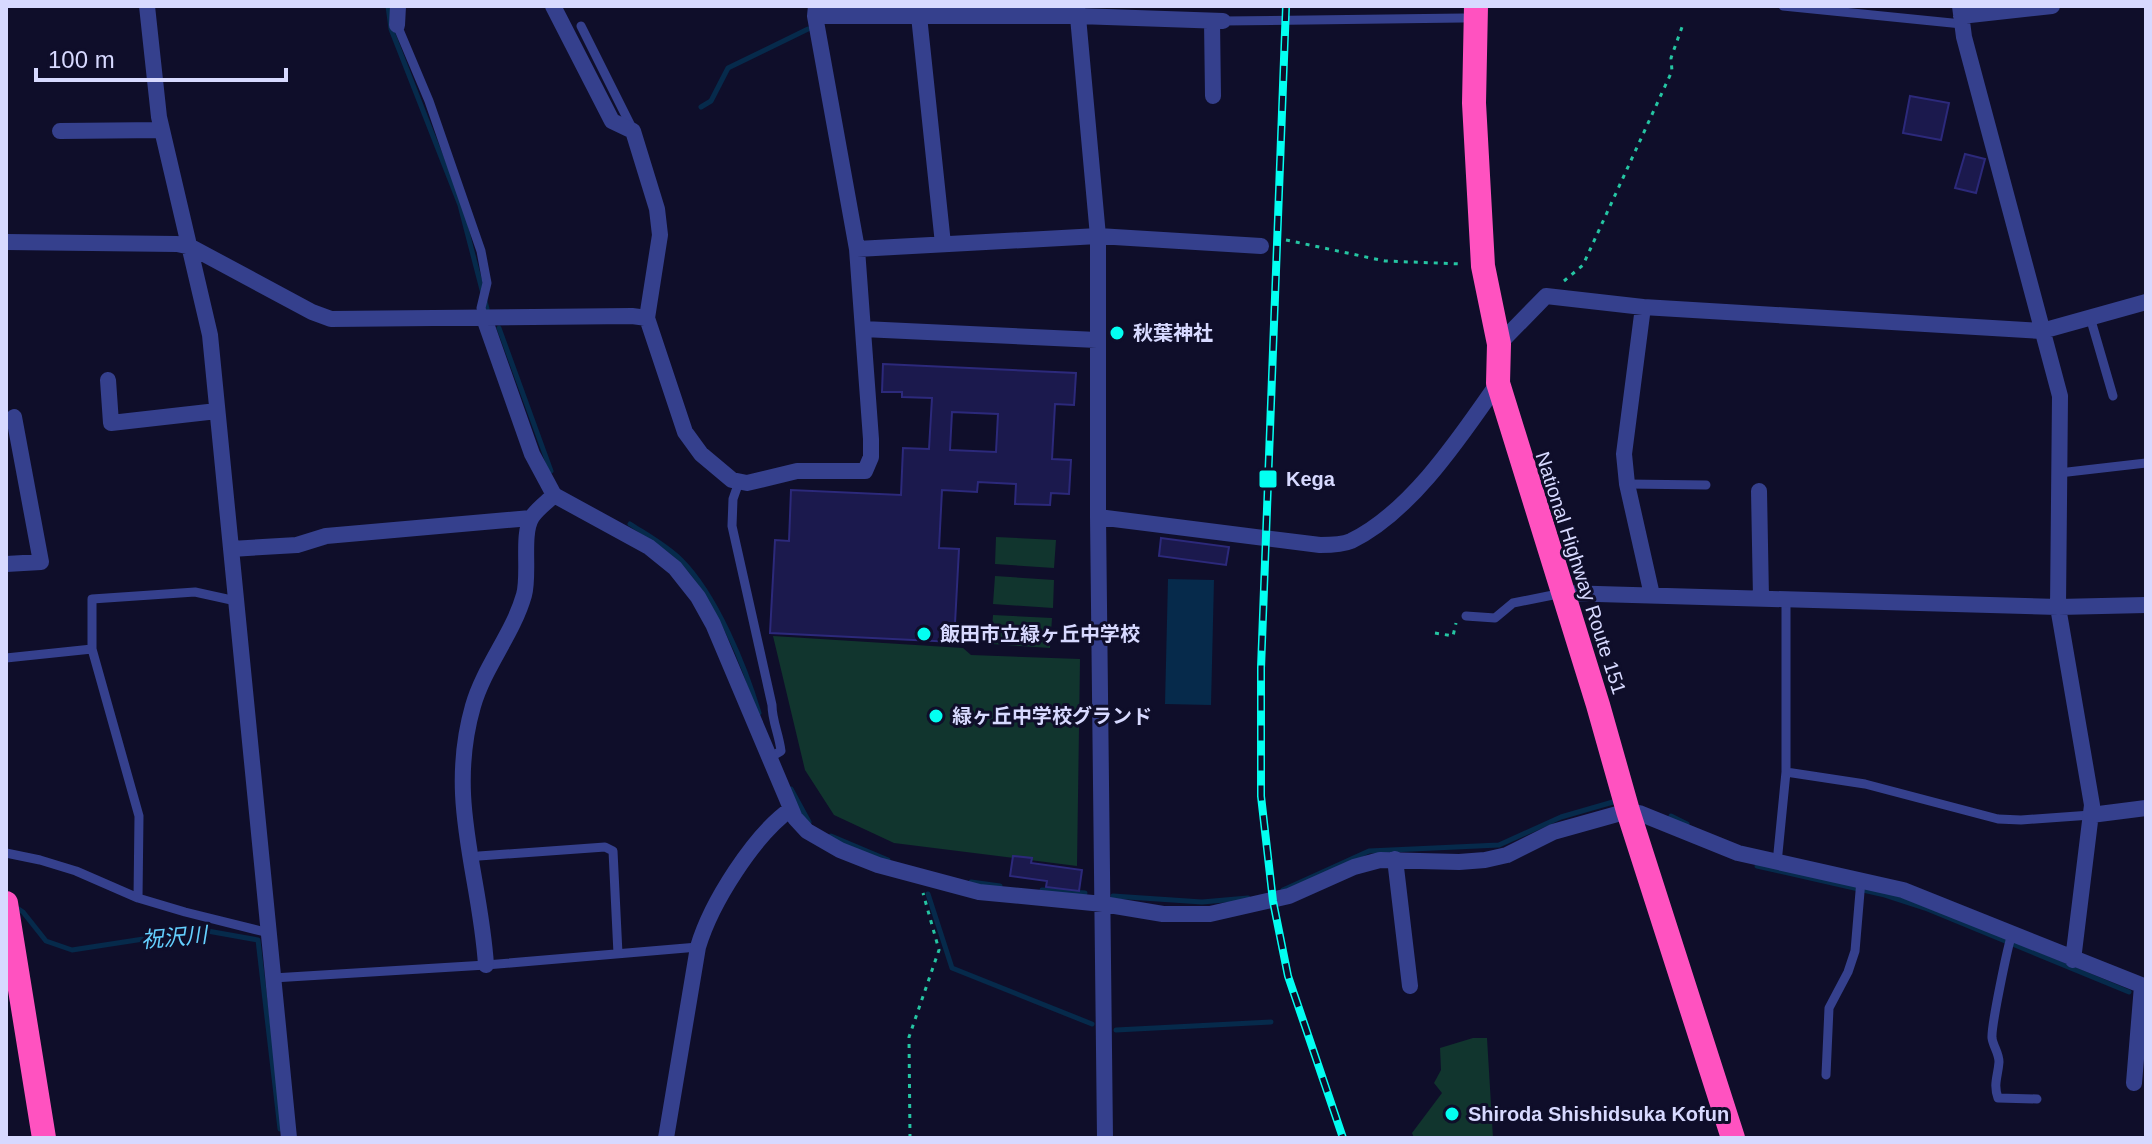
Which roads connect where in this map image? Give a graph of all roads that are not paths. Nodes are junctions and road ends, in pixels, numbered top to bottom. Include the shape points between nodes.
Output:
1 (147, 6) edge
2 (398, 6) edge
3 (553, 6) edge
4 (1783, 6) edge
5 (2052, 6) edge
6 (816, 11) edge
7 (1077, 11) edge
8 (1469, 12) edge
9 (1961, 15) edge
10 (919, 16) junction
11 (1217, 21) junction
12 (397, 25) joint
13 (581, 26) dead end
14 (1213, 96) dead end
15 (162, 130) junction
16 (60, 131) dead end
17 (633, 131) junction
18 (1098, 236) junction
19 (6, 242) edge
20 (943, 244) junction
21 (1261, 246) dead end
22 (191, 247) junction
23 (857, 249) junction
24 (2146, 302) edge
25 (1643, 307) junction
26 (483, 313) junction
27 (2090, 317) junction
28 (647, 318) junction
29 (863, 329) junction
30 (2042, 331) junction
31 (1097, 340) junction
32 (1499, 344) junction
33 (108, 380) dead end
34 (1498, 383) junction
35 (2113, 396) dead end
36 (217, 411) junction
37 (14, 417) dead end
38 (2146, 463) edge
39 (2059, 473) junction
40 (739, 482) junction
41 (1627, 484) junction
42 (1706, 485) dead end
43 (1759, 491) dead end
44 (554, 495) junction
45 (1098, 517) junction
46 (531, 518) junction
47 (231, 549) junction
48 (6, 564) edge
49 (1563, 593) junction
50 (1652, 595) junction
51 (1761, 598) junction
52 (1786, 600) junction
53 (236, 601) junction
54 (2146, 605) edge
55 (2058, 607) junction
56 (1466, 616) road end
57 (92, 649) junction
58 (6, 658) edge
59 (773, 755) junction
60 (1786, 772) junction
61 (2146, 808) edge
62 (791, 809) junction
63 (1628, 811) junction
64 (2091, 815) junction
65 (6, 853) edge
66 (470, 859) junction
67 (1395, 859) junction
68 (1777, 863) junction
69 (1860, 886) junction
70 (138, 898) junction
71 (1103, 904) junction
72 (8, 920) edge
73 (269, 933) junction
74 (2009, 941) junction
75 (698, 947) junction
76 (618, 954) junction
77 (2073, 960) junction
78 (486, 965) junction
79 (273, 978) junction
80 (1410, 986) dead end
81 (2144, 987) edge
82 (1826, 1075) dead end
83 (2134, 1083) dead end
84 (2037, 1099) dead end
85 (44, 1138) edge
86 (289, 1138) edge
87 (666, 1138) edge
88 (1105, 1138) edge
89 (1733, 1138) edge

1 - 15 street
2 - 12 street
3 - 17 street via 612,121
4 - 9 lane
5 - 9 street
6 - 10 street
6 - 23 street
7 - 10 street
7 - 11 street
7 - 18 street
8 - 11 lane
8 - 32 highway, National Highway Route 151 via 1483,266
9 - 30 street
10 - 20 street
11 - 14 street
12 - 26 lane via 481,251 488,290
13 - 17 lane
15 - 16 street
15 - 22 street
17 - 28 street via 660,235
18 - 20 street
18 - 21 street
18 - 31 street
19 - 22 street
20 - 23 street
22 - 26 street via 331,319
22 - 36 street via 210,335
23 - 29 street
24 - 27 street
25 - 30 street
25 - 32 street via 1546,296
25 - 41 street via 1627,416
26 - 28 street
26 - 44 street via 532,454
27 - 30 street
27 - 35 lane
28 - 40 street via 685,432 707,459
29 - 31 street
29 - 40 street via 871,439 865,471 797,471
30 - 39 street via 2060,396
31 - 45 street
32 - 34 highway, National Highway Route 151
33 - 36 street via 111,423
34 - 45 street via 1455,446 1414,491 1348,543 1320,545
34 - 49 highway, National Highway Route 151
36 - 47 street
37 - 48 street via 41,562
38 - 39 lane
39 - 55 street
40 - 59 lane via 732,526
41 - 42 lane
41 - 50 street
43 - 51 street
44 - 46 street
44 - 59 street via 649,547 683,577 713,624
45 - 71 street
46 - 47 street
46 - 66 street via 524,595 473,703 463,747 461,787
47 - 53 street
49 - 50 street
49 - 56 lane via 1513,603 1495,618
49 - 63 highway, National Highway Route 151
50 - 51 street
51 - 52 street
52 - 55 street
52 - 60 lane
53 - 57 lane via 195,592 92,599
53 - 73 street
54 - 55 street
55 - 64 street
57 - 58 lane
57 - 70 lane via 139,816
59 - 62 street
60 - 64 lane via 1865,784 1998,819
60 - 68 lane
61 - 64 street
62 - 71 street via 807,831 878,865 979,892
62 - 75 street via 776,819 723,889 705,920
63 - 67 street via 1553,832 1485,860
63 - 68 street
63 - 89 highway, National Highway Route 151
64 - 77 street
65 - 70 lane via 76,871
66 - 76 lane via 605,847 613,851
66 - 78 street
67 - 71 street via 1354,867 1289,896 1210,914 1163,914
67 - 80 street
68 - 69 street
69 - 74 street via 1903,890
69 - 82 lane via 1855,951 1829,1008
70 - 73 lane
71 - 88 street
72 - 85 highway
73 - 79 street
74 - 77 street
74 - 84 lane via 1992,1038 1999,1059 1994,1085 1998,1098
75 - 76 lane
75 - 87 street
76 - 78 lane
77 - 81 street
78 - 79 lane
79 - 86 street
81 - 83 street

